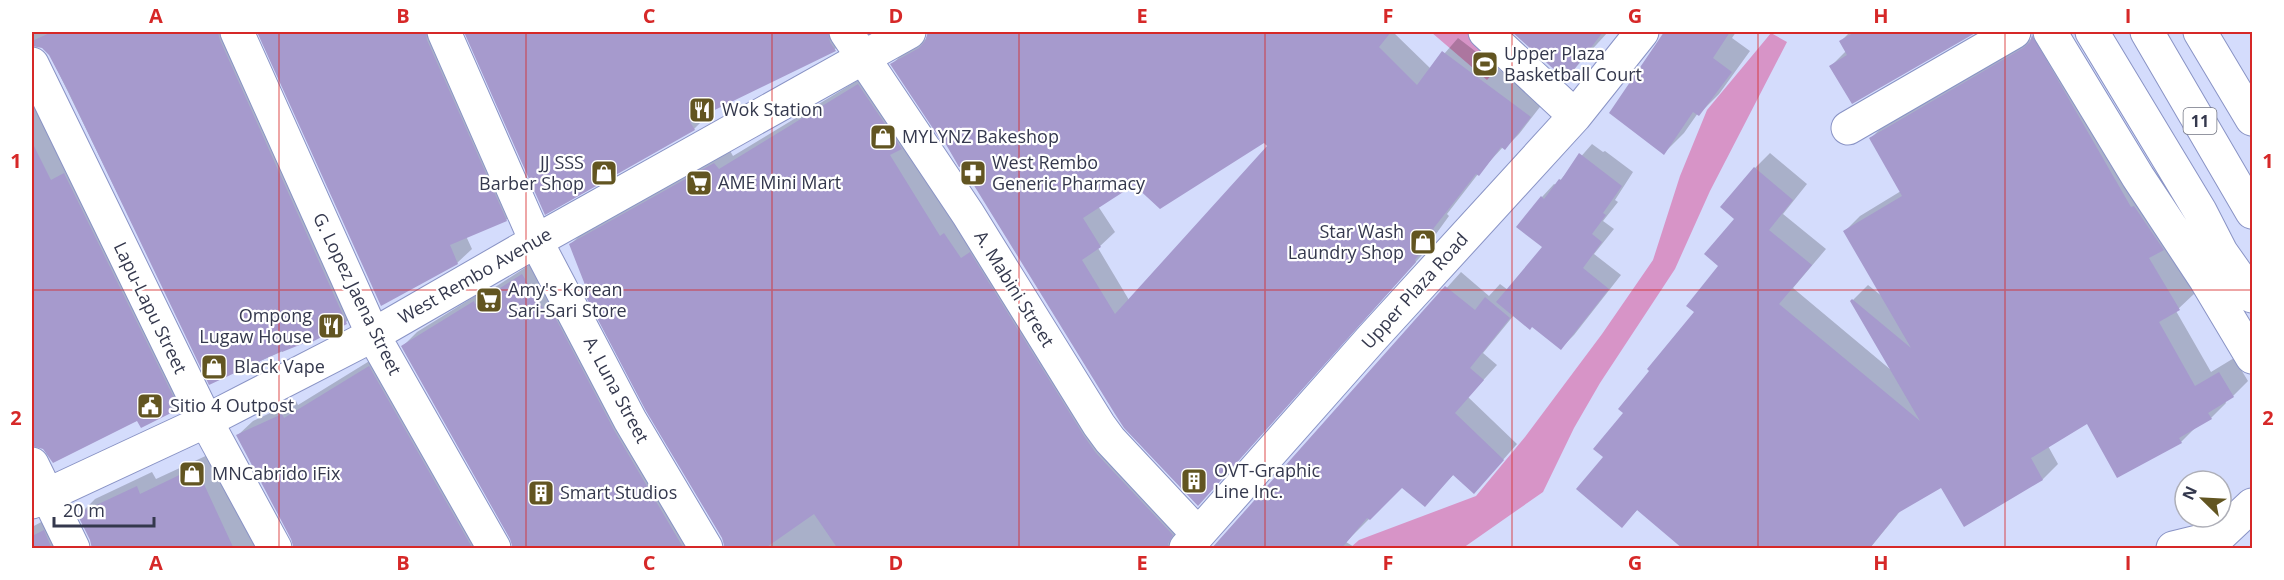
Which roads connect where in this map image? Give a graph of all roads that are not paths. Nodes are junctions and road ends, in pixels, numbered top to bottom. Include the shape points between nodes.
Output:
1 (237, 32) edge
2 (444, 32) edge
3 (909, 32) edge
4 (1642, 32) edge
5 (2014, 32) edge
6 (2050, 32) edge
7 (2092, 32) edge
8 (2147, 32) edge
9 (2200, 32) edge
10 (1500, 36) edge
11 (854, 44) edge
12 (32, 64) edge
13 (1575, 116) junction
14 (2253, 119) edge
15 (1848, 128) dead end
16 (2253, 212) edge
17 (536, 241) junction
18 (2221, 252) junction
19 (2253, 296) edge
20 (373, 335) junction
21 (2253, 349) edge
22 (2253, 357) edge
23 (206, 421) junction
24 (32, 464) edge
25 (39, 498) edge
26 (2253, 505) edge
27 (1192, 542) edge
28 (2230, 543) edge
29 (73, 549) edge
30 (275, 549) edge
31 (494, 549) edge
32 (706, 549) edge
33 (2173, 549) edge

1 - 20 street, G. Lopez Jaena Street
2 - 17 street, A. Luna Street
3 - 11 street, West Rembo Avenue
4 - 13 street, Upper Plaza Road
5 - 15 street
6 - 22 street
7 - 18 street
8 - 16 street, 11
9 - 14 street, 11
10 - 13 street
11 - 17 street, West Rembo Avenue
11 - 27 street, A. Mabini Street via 974,224 1099,425
12 - 23 street, Lapu-Lapu Street
13 - 27 street, Upper Plaza Road
17 - 20 street, West Rembo Avenue
17 - 32 street, A. Luna Street via 630,420
18 - 19 street
18 - 21 street
20 - 23 street, West Rembo Avenue
20 - 31 street, G. Lopez Jaena Street
23 - 25 street, West Rembo Avenue
23 - 30 street, Lapu-Lapu Street
24 - 25 street
25 - 29 street
26 - 28 street
28 - 33 street

